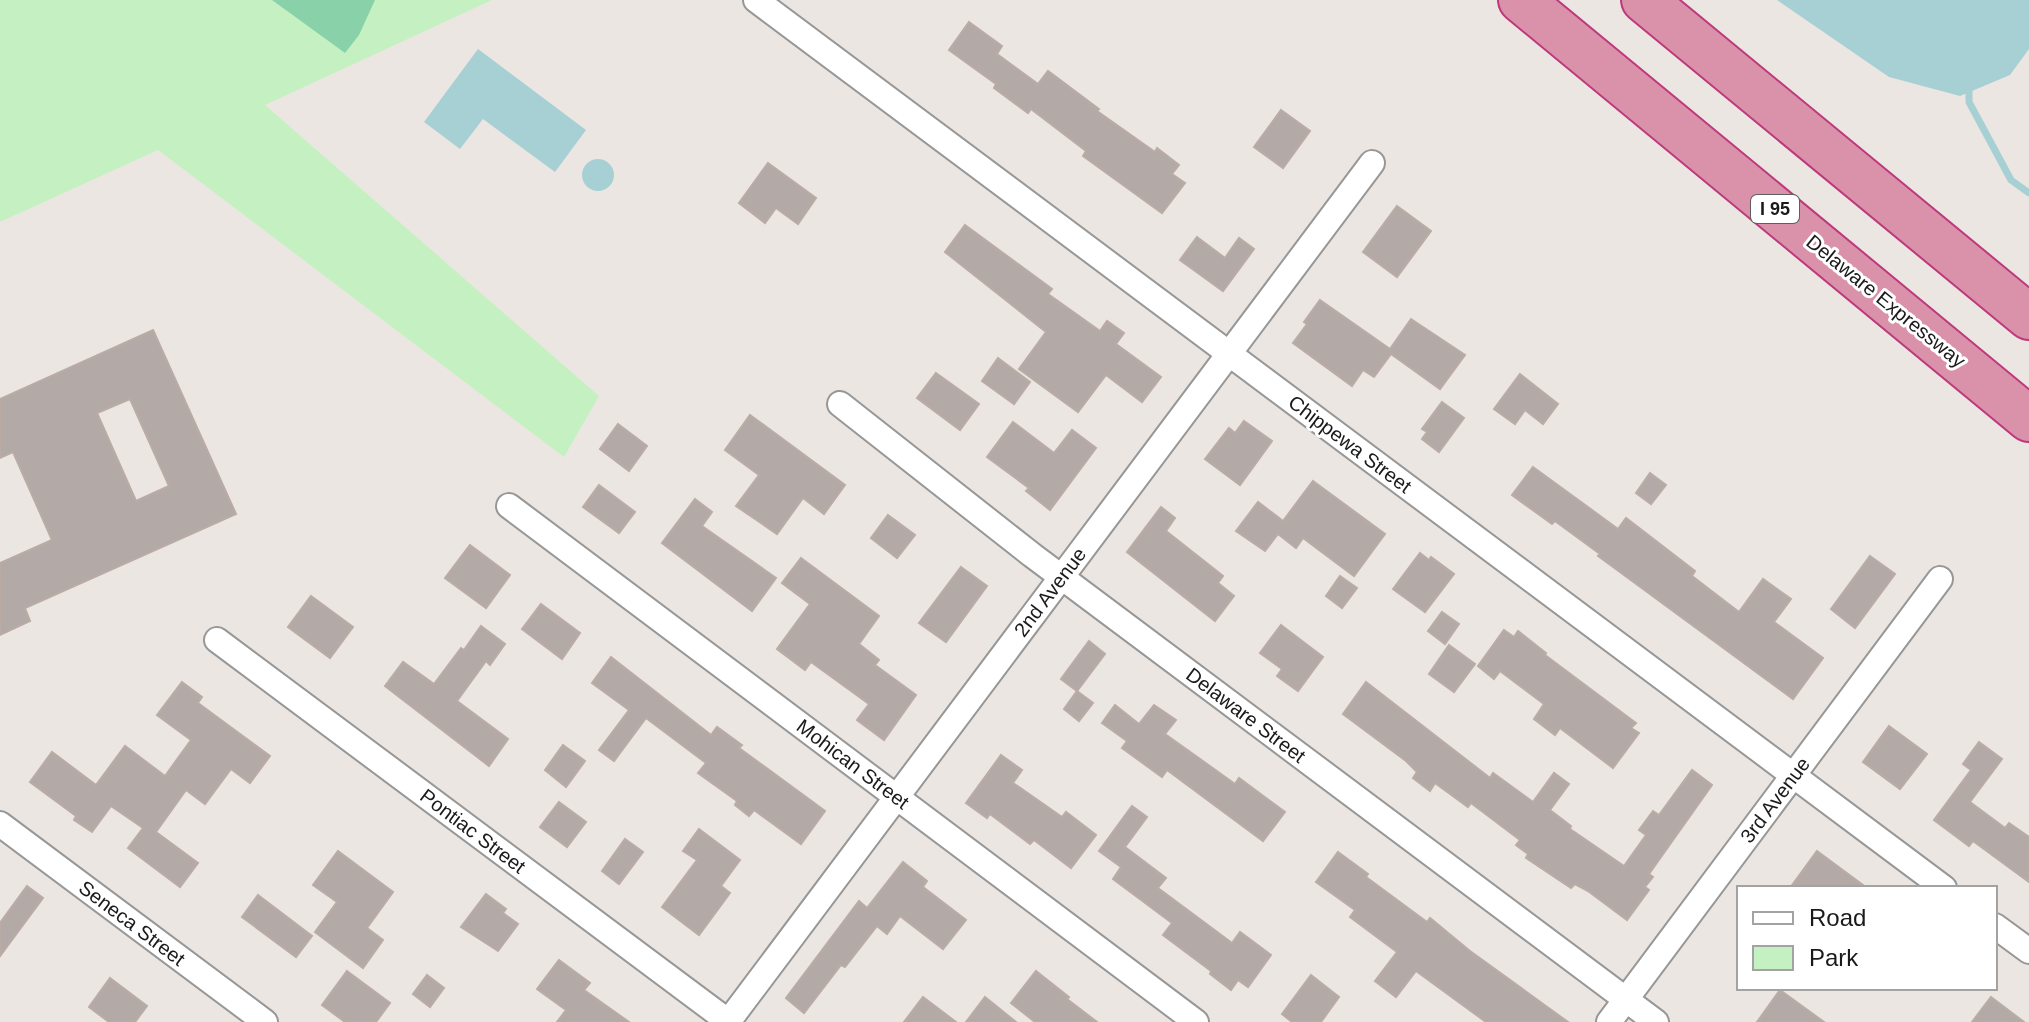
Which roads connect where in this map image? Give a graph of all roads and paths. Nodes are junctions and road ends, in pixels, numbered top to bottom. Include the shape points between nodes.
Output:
1 (756, 0) edge
2 (1521, 0) edge
3 (1644, 0) edge
4 (1372, 163) dead end
5 (2029, 317) edge
6 (1229, 353) junction
7 (840, 404) dead end
8 (2029, 419) edge
9 (509, 506) dead end
10 (1062, 577) junction
11 (1940, 579) dead end
12 (217, 640) dead end
13 (1793, 775) junction
14 (897, 797) junction
15 (0, 824) edge
16 (1941, 886) edge
17 (1997, 927) edge
18 (2029, 951) edge
19 (1626, 1000) junction
20 (265, 1022) edge
21 (729, 1022) edge
22 (1196, 1022) edge
23 (1609, 1022) edge
24 (1656, 1022) edge

1 - 6 street, Chippewa Street
2 - 8 highway, Delaware Expressway / I 95
3 - 5 highway
4 - 6 street, 2nd Avenue
6 - 10 street, 2nd Avenue
6 - 13 street, Chippewa Street
7 - 10 street, Delaware Street
9 - 14 street, Mohican Street
10 - 14 street, 2nd Avenue
10 - 19 street, Delaware Street
11 - 13 street, 3rd Avenue
12 - 21 street, Pontiac Street
13 - 16 street, Chippewa Street
13 - 19 street, 3rd Avenue
14 - 21 street, 2nd Avenue
14 - 22 street, Mohican Street
15 - 20 street, Seneca Street
17 - 18 street
19 - 23 street, 3rd Avenue
19 - 24 street, Delaware Street

